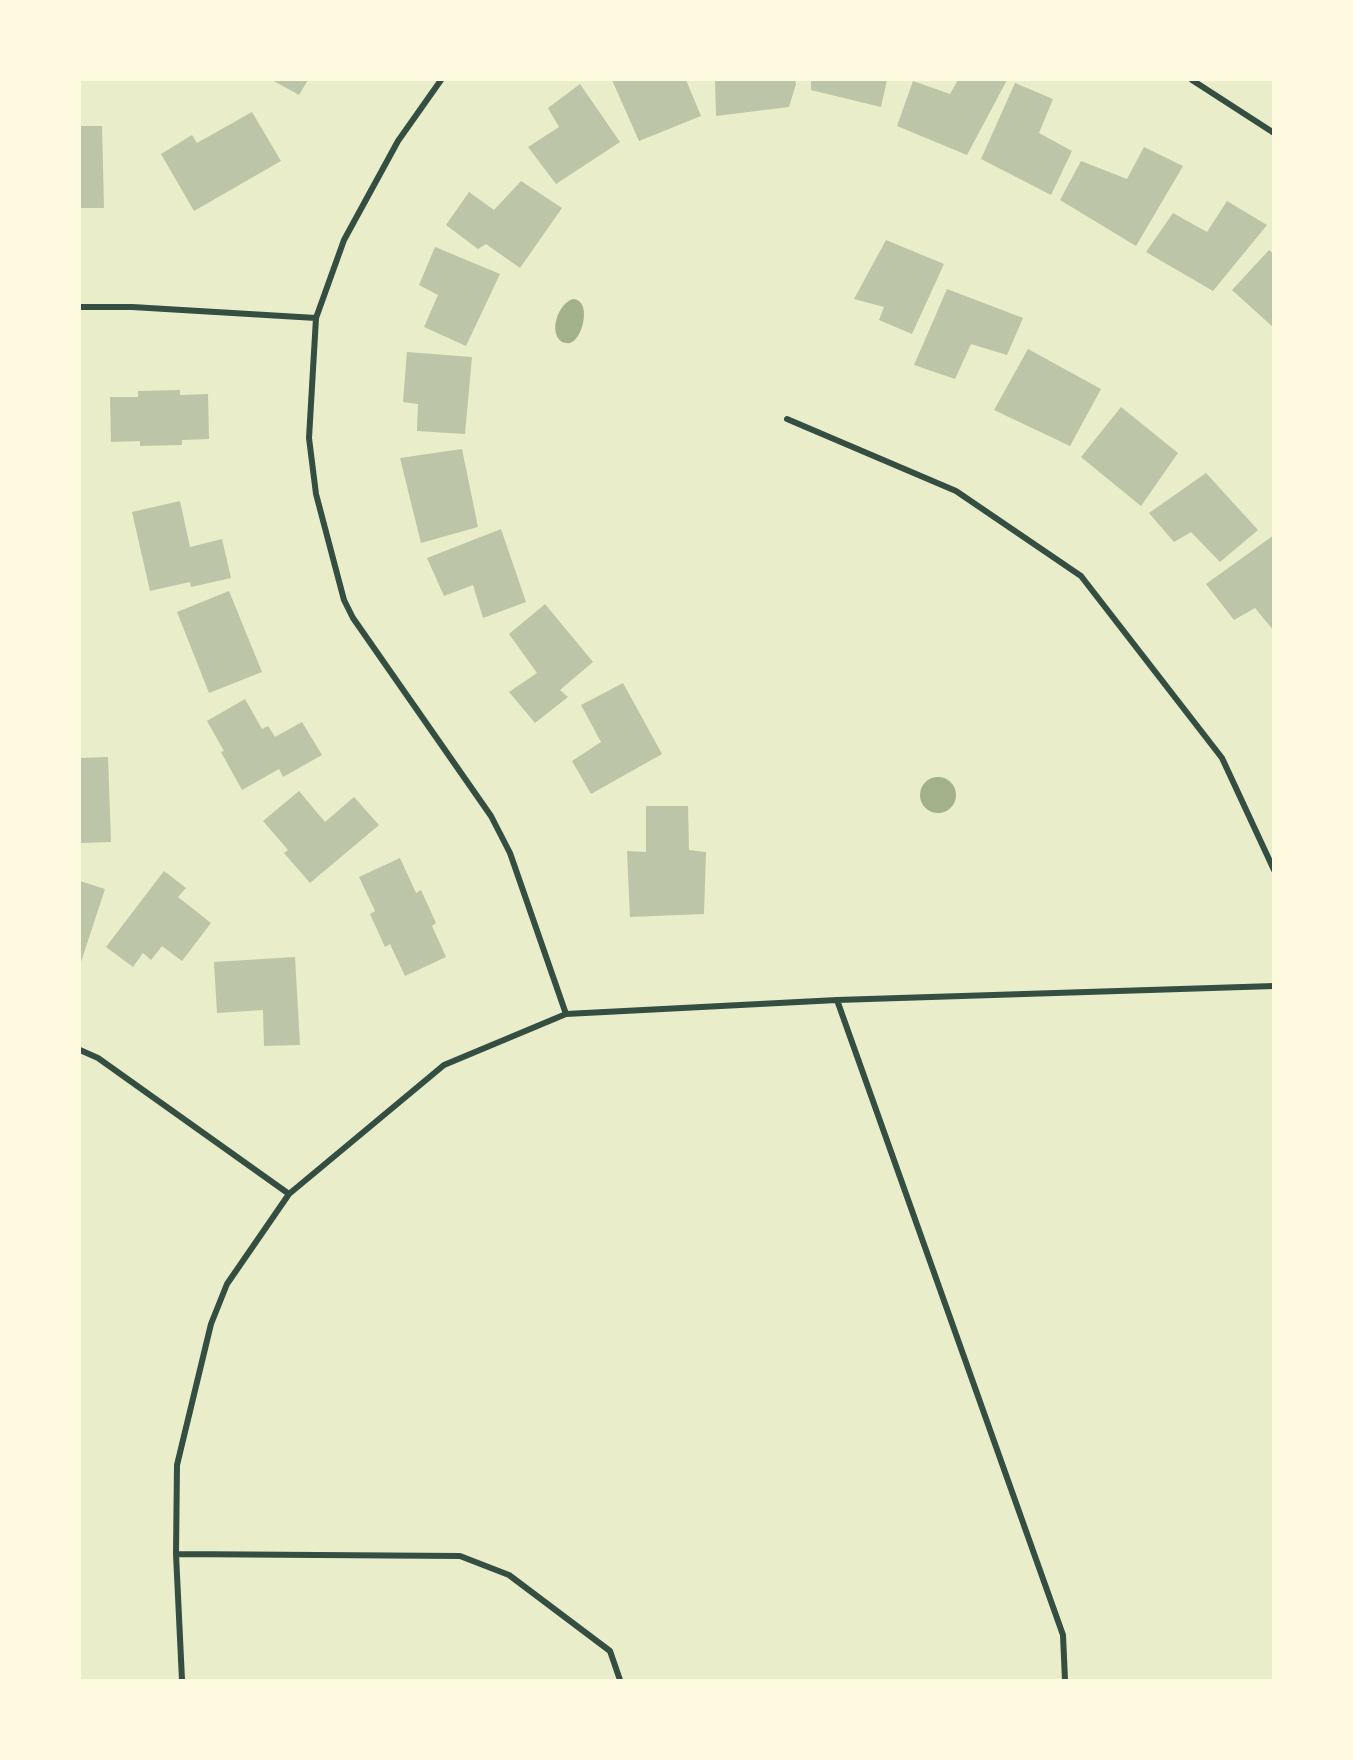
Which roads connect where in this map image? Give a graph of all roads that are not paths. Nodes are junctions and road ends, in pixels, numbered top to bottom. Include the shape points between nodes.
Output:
1 (441, 80) edge
2 (1192, 80) edge
3 (1274, 133) edge
4 (80, 307) edge
5 (316, 318) junction
6 (787, 419) dead end
7 (1274, 870) edge
8 (1274, 986) edge
9 (837, 1000) junction
10 (566, 1014) junction
11 (80, 1050) edge
12 (289, 1194) junction
13 (176, 1554) junction
14 (182, 1680) edge
15 (620, 1680) edge
16 (1065, 1680) edge

1 - 5 street via 398,141 344,240
2 - 3 street
4 - 5 street
5 - 10 street via 309,438 316,494 344,600 491,816 510,853
6 - 7 street via 956,491 1081,576 1222,758
8 - 9 street
9 - 10 street
9 - 16 street via 1063,1635
10 - 12 street via 444,1065
11 - 12 street via 98,1058
12 - 13 street via 227,1284 211,1324 177,1465
13 - 14 street
13 - 15 street via 460,1556 509,1575 610,1652

